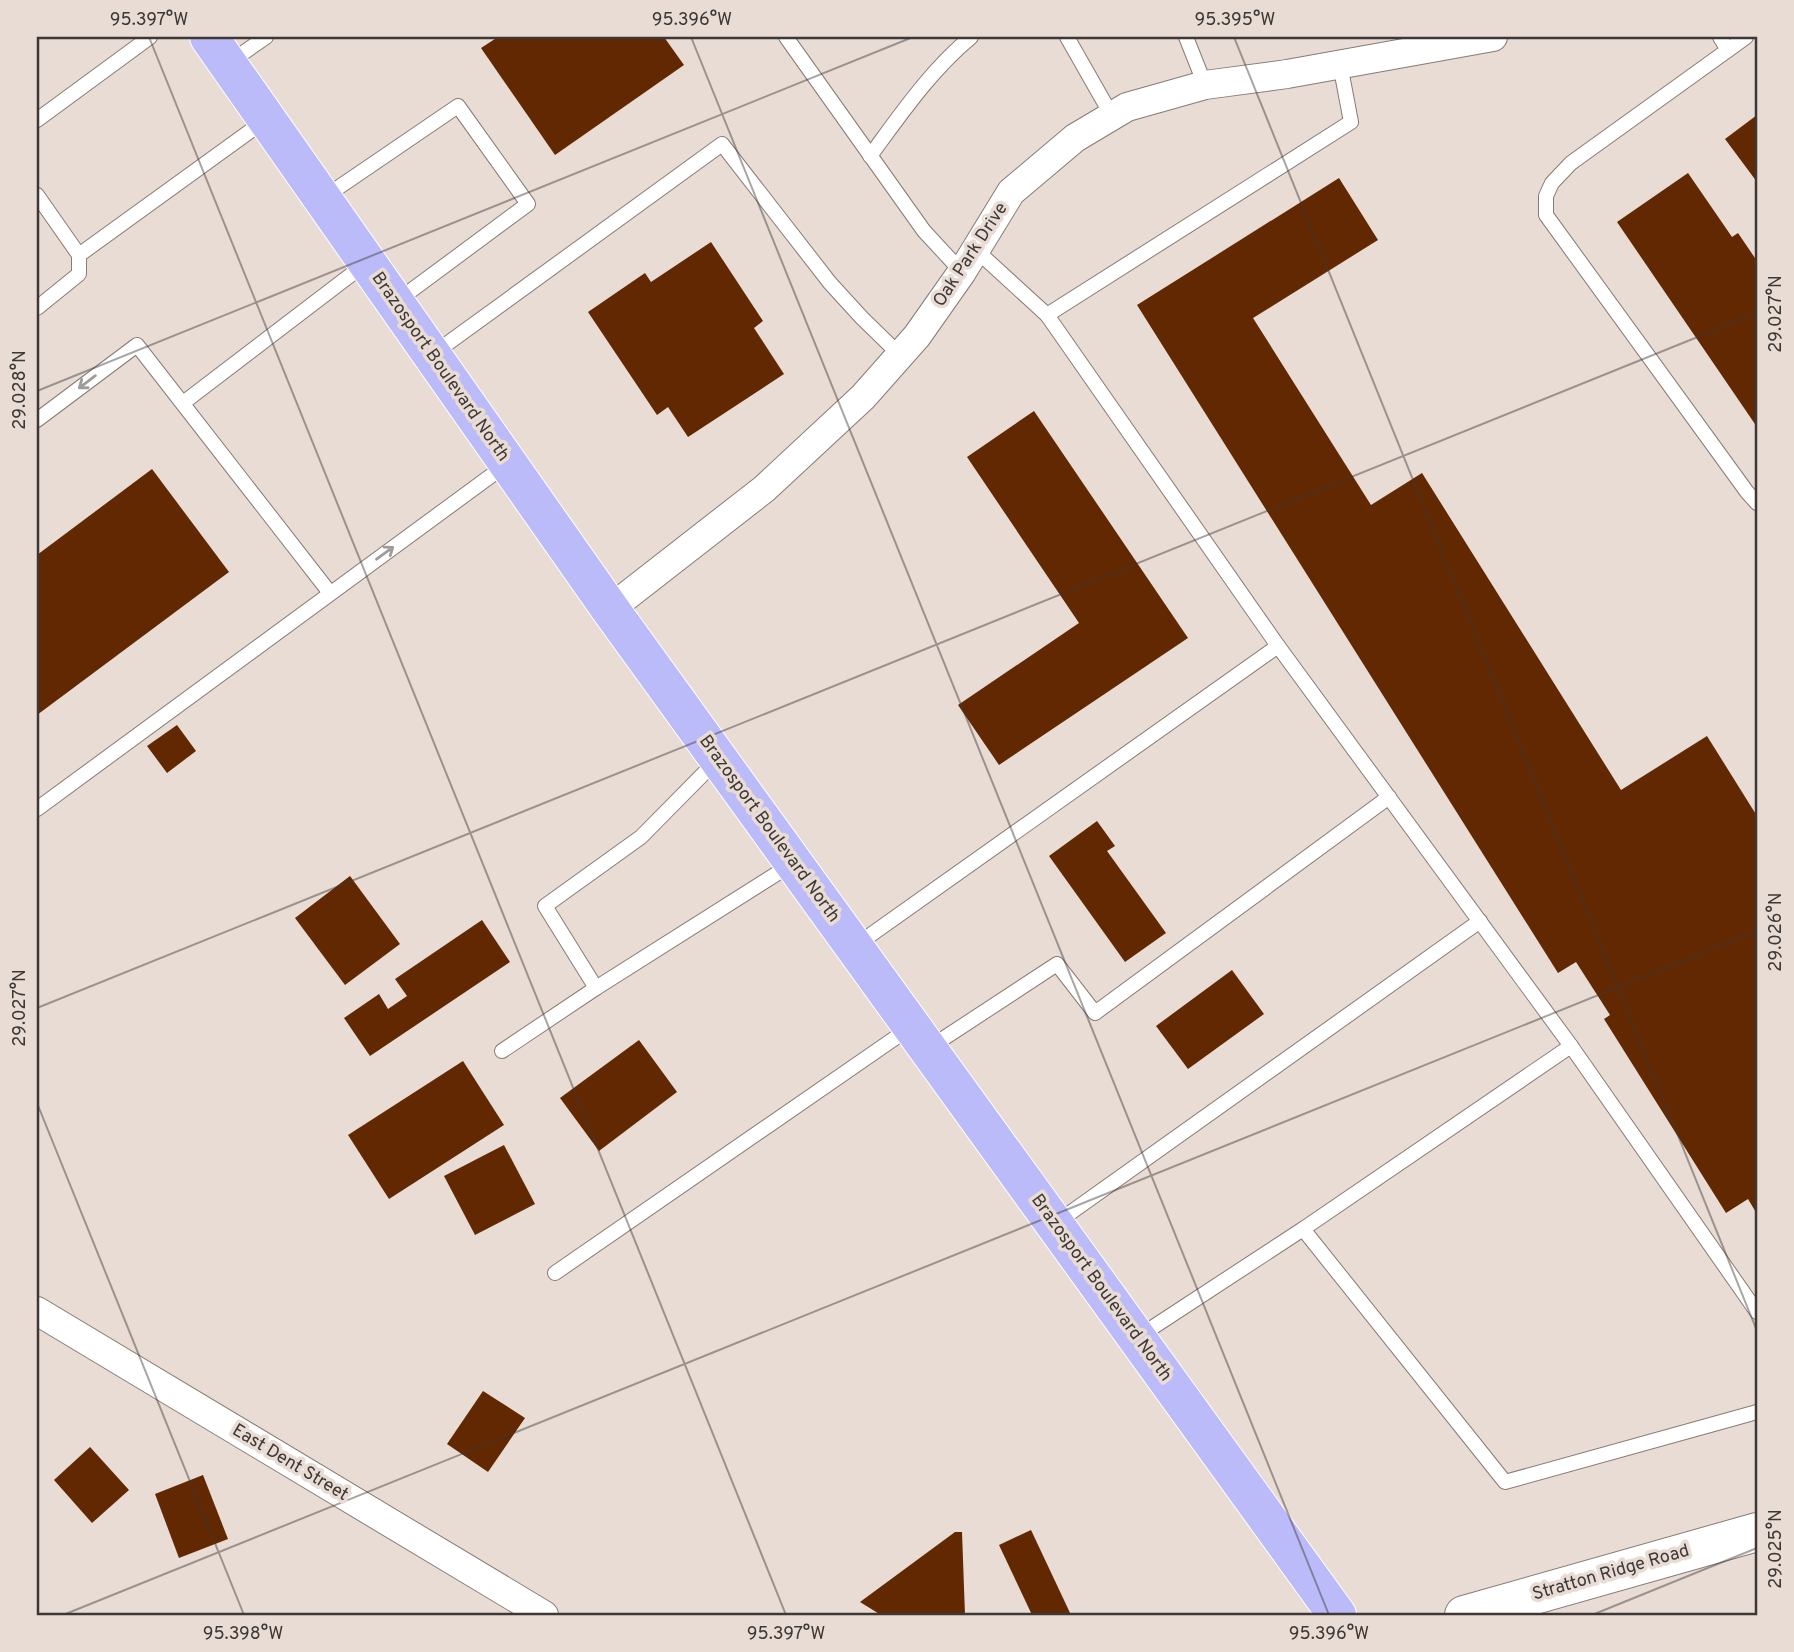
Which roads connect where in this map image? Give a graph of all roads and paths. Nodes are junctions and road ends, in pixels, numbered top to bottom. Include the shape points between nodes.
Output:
1 (150, 37) edge
2 (266, 37) edge
3 (786, 37) edge
4 (971, 37) edge
5 (1067, 37) edge
6 (1186, 37) edge
7 (1493, 37) edge
8 (1720, 37) edge
9 (1746, 37) edge
10 (218, 50) edge
11 (1728, 50) junction
12 (1340, 64) junction
13 (1205, 85) junction
14 (1112, 116) junction
15 (267, 119) junction
16 (37, 120) edge
17 (870, 156) junction
18 (37, 195) edge
19 (322, 198) junction
20 (79, 256) junction
21 (969, 261) junction
22 (367, 263) junction
23 (395, 302) junction
24 (37, 308) edge
25 (1047, 315) junction
26 (432, 355) junction
27 (900, 355) junction
28 (183, 404) junction
29 (37, 419) edge
30 (508, 463) junction
31 (1757, 503) edge
32 (330, 593) junction
33 (610, 609) junction
34 (1278, 646) junction
35 (719, 758) junction
36 (1389, 797) junction
37 (37, 809) edge
38 (794, 863) junction
39 (1480, 921) junction
40 (854, 946) junction
41 (596, 988) junction
42 (920, 1038) junction
43 (1570, 1046) junction
44 (502, 1051) dead end
45 (1055, 1224) junction
46 (1303, 1229) junction
47 (555, 1273) dead end
48 (37, 1311) edge
49 (1757, 1312) edge
50 (1137, 1338) junction
51 (1757, 1412) edge
52 (1757, 1532) edge
53 (544, 1615) edge
54 (1337, 1615) edge
55 (1464, 1615) edge

1 - 16 lane
2 - 10 lane
3 - 17 lane
4 - 17 lane via 914,97
5 - 14 lane
6 - 13 lane
7 - 12 street, Oak Park Drive
8 - 11 lane
9 - 11 lane
10 - 15 main road, Brazosport Boulevard North
11 - 31 lane via 1571,163 1552,183 1546,196 1546,215
12 - 13 street, Oak Park Drive
12 - 25 lane via 1351,122
13 - 14 street, Oak Park Drive
14 - 21 street, Oak Park Drive via 1075,138 1011,192
15 - 19 main road, Brazosport Boulevard North
15 - 20 lane
17 - 21 lane via 924,231
18 - 20 lane
19 - 22 main road, Brazosport Boulevard North
19 - 23 lane via 458,106 528,204
20 - 24 lane via 79,274
21 - 25 lane
21 - 27 street, Oak Park Drive
22 - 23 main road, Brazosport Boulevard North
22 - 28 lane
23 - 26 main road, Brazosport Boulevard North
25 - 34 lane
26 - 27 lane via 722,144 830,283
26 - 30 main road, Brazosport Boulevard North
27 - 33 street, Oak Park Drive via 863,397 764,489
28 -> 29 lane via 137,345
28 - 32 lane
32 -> 30 lane
30 - 33 main road, Brazosport Boulevard North
32 - 37 lane
33 - 35 main road, Brazosport Boulevard North
34 - 36 lane
34 - 40 lane
35 - 38 main road, Brazosport Boulevard North
35 - 41 lane via 641,837 545,906
36 - 39 lane
36 - 42 lane via 1095,1013 1057,964
38 - 40 main road, Brazosport Boulevard North
38 - 41 lane
39 - 43 lane
39 - 45 lane
40 - 42 main road, Brazosport Boulevard North
41 - 44 lane
42 - 45 main road, Brazosport Boulevard North
42 - 47 lane
43 - 46 lane
43 - 49 lane
45 - 50 main road, Brazosport Boulevard North
46 - 50 lane
46 - 51 lane via 1505,1482
48 - 53 street, East Dent Street
50 - 54 main road, Brazosport Boulevard North
52 - 55 street, Stratton Ridge Road

